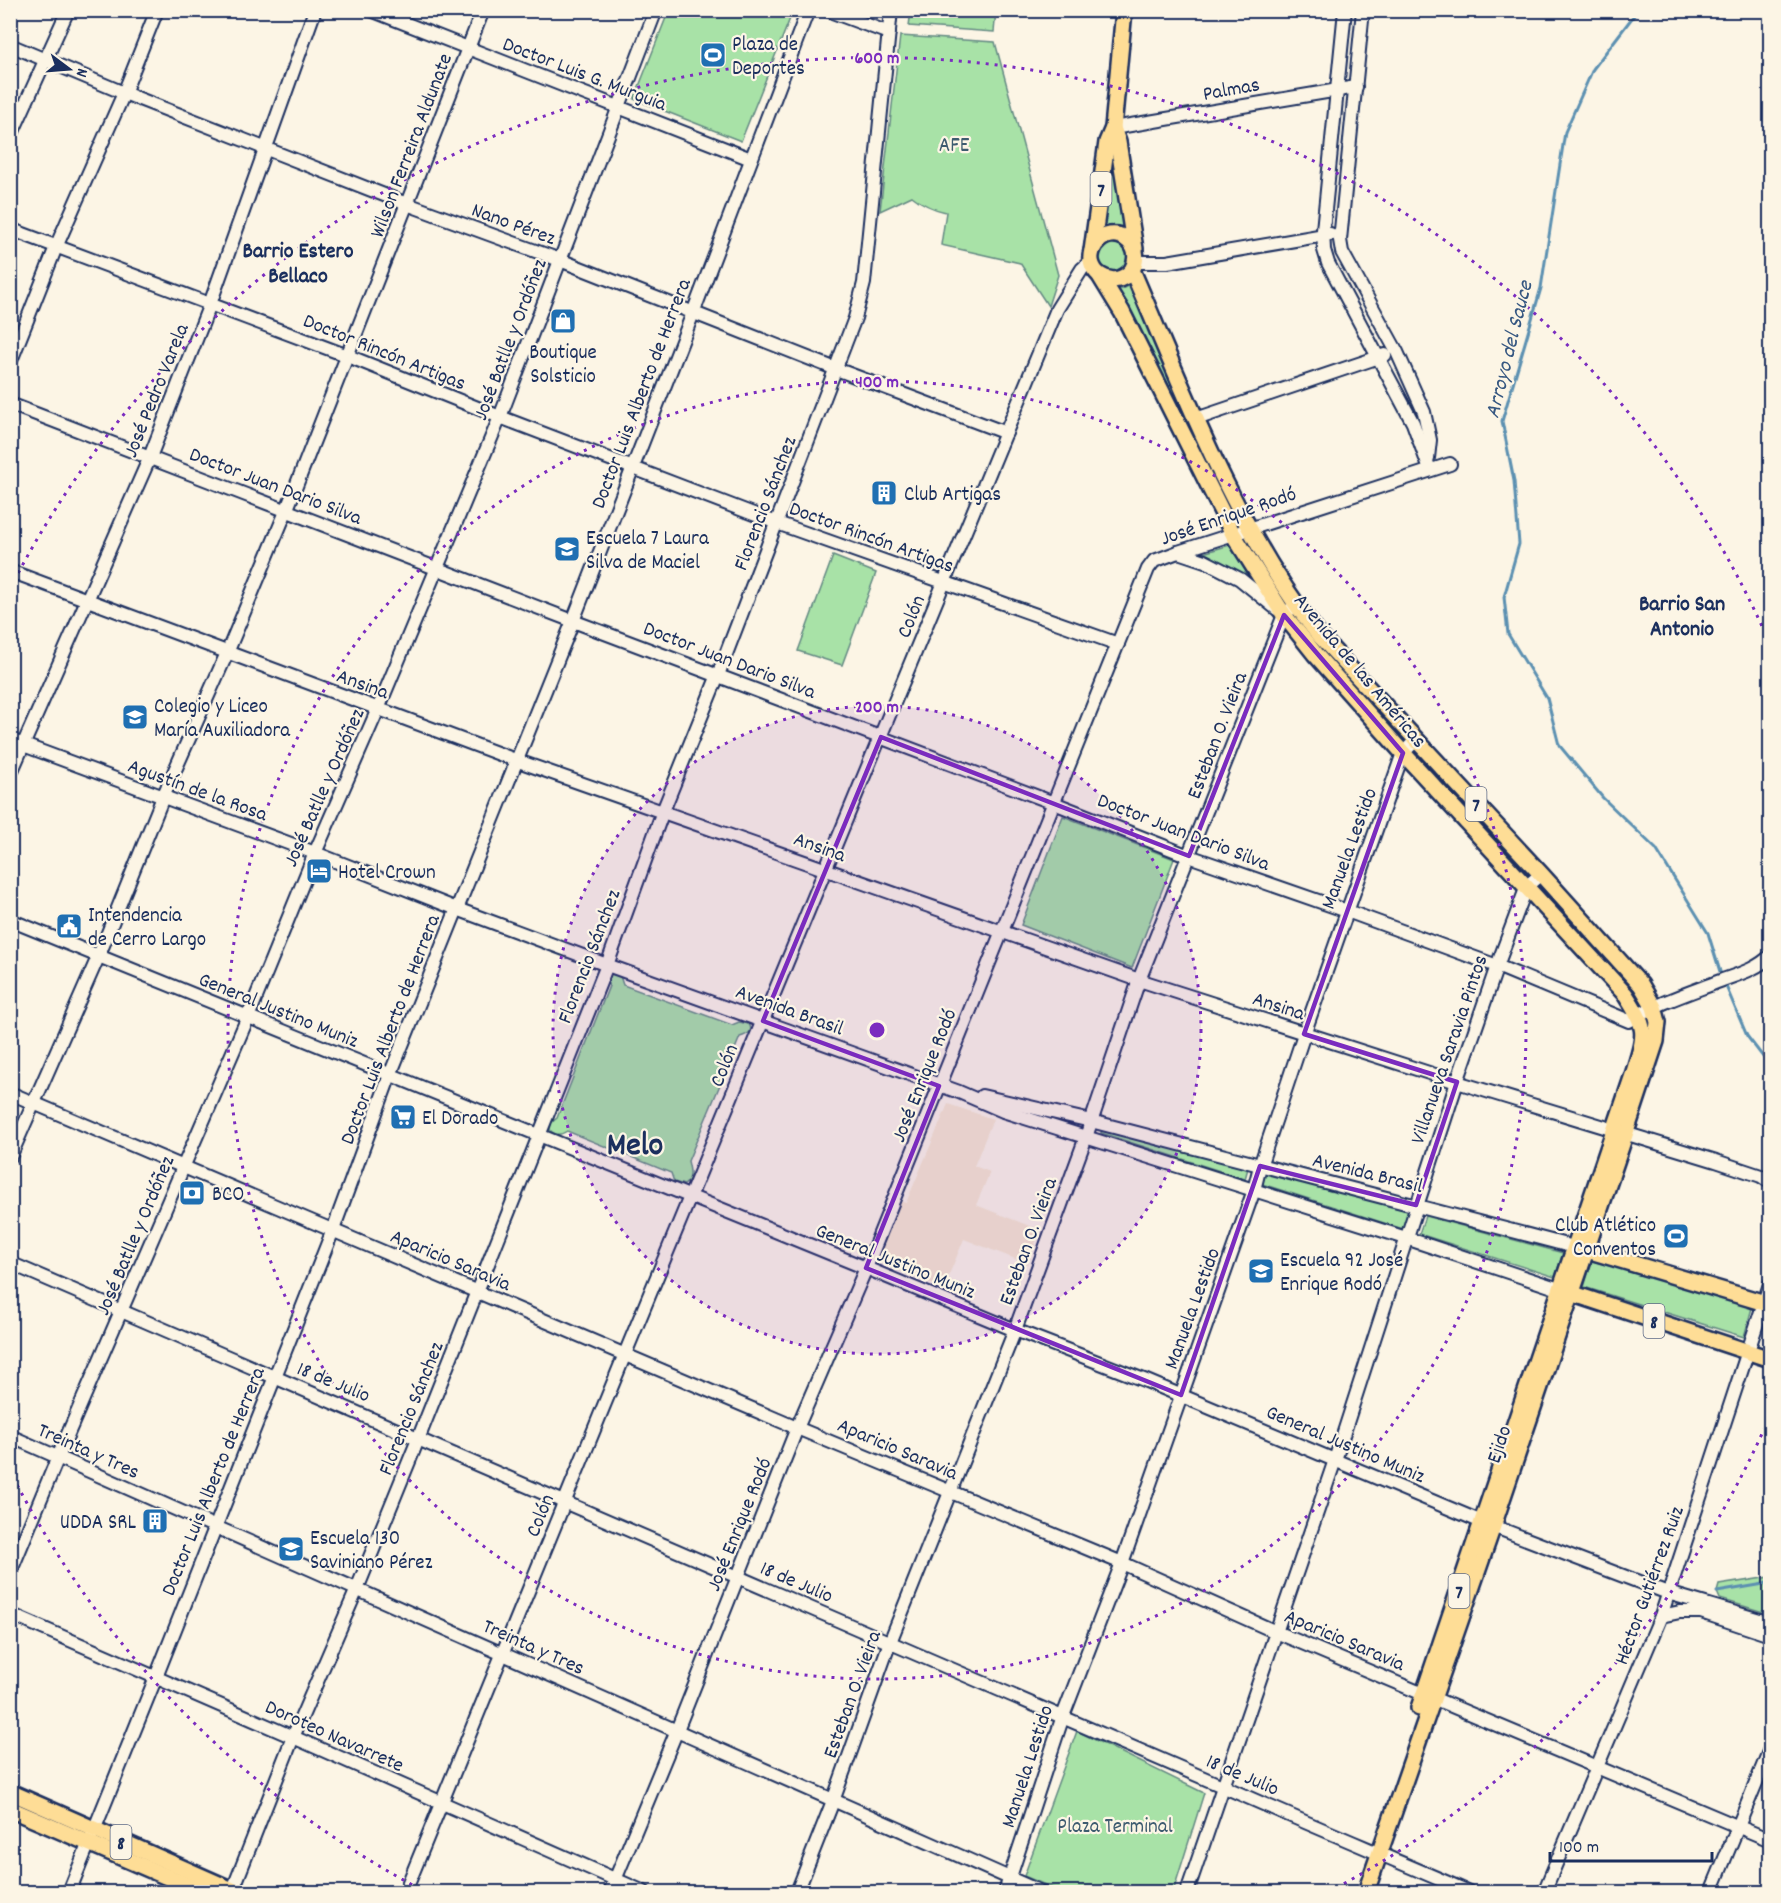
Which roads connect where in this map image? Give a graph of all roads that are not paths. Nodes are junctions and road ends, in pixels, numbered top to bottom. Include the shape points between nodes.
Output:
1 (68, 10) edge
2 (157, 10) edge
3 (315, 10) edge
4 (371, 10) edge
5 (483, 10) edge
6 (656, 10) edge
7 (808, 10) edge
8 (827, 10) edge
9 (891, 10) edge
10 (1124, 10) edge
11 (1345, 10) edge
12 (1363, 10) edge
13 (889, 33) junction
14 (10, 45) edge
15 (469, 48) junction
16 (46, 60) junction
17 (1356, 87) junction
18 (1337, 89) junction
19 (124, 93) junction
20 (620, 107) junction
21 (1113, 128) junction
22 (10, 138) edge
23 (265, 147) junction
24 (751, 159) junction
25 (407, 204) junction
26 (10, 229) edge
27 (1341, 233) junction
28 (1324, 234) junction
29 (56, 247) junction
30 (1092, 256) junction
31 (560, 260) junction
32 (1134, 260) junction
33 (1100, 276) junction
34 (210, 304) junction
35 (693, 313) junction
36 (1397, 352) junction
37 (348, 356) junction
38 (1378, 358) junction
39 (10, 363) edge
40 (836, 369) junction
41 (10, 404) edge
42 (500, 417) junction
43 (1196, 419) junction
44 (1006, 433) junction
45 (150, 458) junction
46 (1450, 464) dead end
47 (1429, 466) junction
48 (633, 467) junction
49 (287, 509) junction
50 (777, 523) junction
51 (1240, 531) junction
52 (1178, 552) junction
53 (437, 568) junction
54 (10, 571) edge
55 (945, 583) junction
56 (88, 600) junction
57 (1289, 610) junction
58 (573, 621) junction
59 (1118, 644) junction
60 (227, 653) junction
61 (718, 675) junction
62 (378, 709) junction
63 (881, 737) junction
64 (1416, 740) junction
65 (10, 741) edge
66 (24, 745) junction
67 (1403, 753) junction
68 (518, 761) junction
69 (10, 775) edge
70 (163, 797) junction
71 (1054, 802) junction
72 (663, 811) junction
73 (315, 853) junction
74 (1189, 856) junction
75 (824, 869) junction
76 (1541, 874) junction
77 (1527, 886) junction
78 (456, 909) junction
79 (1347, 911) junction
80 (10, 920) edge
81 (1002, 931) junction
82 (99, 956) junction
83 (1770, 956) edge
84 (607, 965) junction
85 (1497, 966) junction
86 (1139, 980) junction
87 (1654, 1007) junction
88 (1638, 1015) junction
89 (248, 1017) junction
90 (763, 1021) junction
91 (1304, 1034) junction
92 (390, 1075) junction
93 (1457, 1082) junction
94 (939, 1086) junction
95 (959, 1092) junction
96 (10, 1093) edge
97 (34, 1103) junction
98 (1090, 1121) junction
99 (1619, 1133) junction
100 (539, 1136) junction
101 (1086, 1137) junction
102 (10, 1157) edge
103 (1260, 1166) junction
104 (184, 1167) junction
105 (1770, 1182) edge
106 (1254, 1190) junction
107 (690, 1197) junction
108 (1416, 1205) junction
109 (333, 1230) junction
110 (1406, 1238) junction
111 (1580, 1248) junction
112 (10, 1263) edge
113 (866, 1268) junction
114 (1770, 1284) edge
115 (477, 1291) junction
116 (1565, 1292) junction
117 (1768, 1305) edge
118 (122, 1311) junction
119 (1016, 1330) junction
120 (1749, 1352) junction
121 (625, 1354) junction
122 (1770, 1359) edge
123 (274, 1378) junction
124 (1181, 1395) junction
125 (797, 1428) junction
126 (10, 1436) edge
127 (420, 1437) junction
128 (58, 1457) junction
129 (1335, 1460) junction
130 (950, 1491) junction
131 (566, 1502) junction
132 (1488, 1524) junction
133 (215, 1527) junction
134 (1122, 1563) junction
135 (10, 1574) edge
136 (738, 1577) junction
137 (357, 1589) junction
138 (1668, 1593) junction
139 (10, 1614) edge
140 (1660, 1616) junction
141 (1770, 1623) edge
142 (1276, 1632) junction
143 (1770, 1635) edge
144 (890, 1642) junction
145 (504, 1654) junction
146 (156, 1677) junction
147 (1428, 1695) junction
148 (1063, 1716) junction
149 (677, 1730) junction
150 (293, 1737) junction
151 (1770, 1749) edge
152 (1597, 1766) junction
153 (1223, 1787) junction
154 (10, 1792) edge
155 (833, 1800) junction
156 (442, 1804) junction
157 (10, 1809) edge
158 (1739, 1826) junction
159 (91, 1836) junction
160 (1770, 1840) edge
161 (1375, 1851) junction
162 (1010, 1878) junction
163 (615, 1880) junction
164 (234, 1892) edge
165 (69, 1893) edge
166 (202, 1893) edge
167 (405, 1893) edge
168 (610, 1893) edge
169 (644, 1893) edge
170 (797, 1893) edge
171 (1005, 1893) edge
172 (1041, 1893) edge
173 (1186, 1893) edge
174 (1355, 1893) edge
175 (1366, 1893) edge
176 (1469, 1893) edge
177 (1545, 1893) edge
178 (1711, 1893) edge

1 - 16 street
2 - 19 street
3 - 23 street, José Pedro Varela
4 - 15 street, Doctor Luis G. Murguia
5 - 15 street, Wilson Ferreira Aldunate
6 - 20 street, José Batlle y Ordóñez
7 - 24 street, Doctor Luis Alberto de Herrera
8 - 13 street
9 - 13 street, Florencio Sánchez
10 - 21 main road, Avenida de las Américas / 7
11 - 18 street
12 - 17 street
13 - 40 street, Florencio Sánchez via 864,283
14 - 16 street, Nano Pérez
15 - 20 street, Doctor Luis G. Murguia
15 - 25 street, Wilson Ferreira Aldunate
16 - 19 street, Nano Pérez
16 - 22 street
17 - 18 street, Palmas
17 - 27 street
18 - 21 street, Palmas
18 - 28 street
19 - 23 street, Nano Pérez
19 - 29 street
20 - 24 street, Doctor Luis G. Murguia
20 - 31 street, José Batlle y Ordóñez
21 - 30 main road, Avenida de las Américas / 7 via 1107,142
21 - 32 main road, Avenida de las Américas / 7
23 - 25 street, Nano Pérez
23 - 34 street, José Pedro Varela
24 - 35 street, Doctor Luis Alberto de Herrera
25 - 31 street, Nano Pérez
25 - 37 street, Wilson Ferreira Aldunate
26 - 29 street, Doctor Rincón Artigas
27 - 28 street
27 - 36 street via 1342,252
28 - 32 street via 1167,262
28 - 38 street via 1328,263
29 - 34 street, Doctor Rincón Artigas
29 - 39 street
30 - 32 main road via 1100,240 1111,235 1126,238
30 - 33 main road, Avenida de las Américas
30 - 44 street, Colón via 1057,309
31 - 35 street, Nano Pérez
31 - 42 street, José Batlle y Ordóñez
32 - 33 main road via 1126,277 1108,280
32 - 43 main road, Avenida de las Américas / 7
33 - 51 main road, Avenida de las Américas / 7
34 - 37 street, Doctor Rincón Artigas
34 - 45 street, José Pedro Varela
35 - 40 street, Nano Pérez
35 - 48 street, Doctor Luis Alberto de Herrera
36 - 38 street
36 - 47 street via 1424,412 1430,440
37 - 42 street, Doctor Rincón Artigas
37 - 49 street, Wilson Ferreira Aldunate
38 - 43 street
38 - 47 street via 1413,423
40 - 44 street, Nano Pérez
40 - 50 street, Florencio Sánchez
41 - 45 street, Doctor Juan Dario Silva
42 - 48 street, Doctor Rincón Artigas
42 - 53 street, José Batlle y Ordóñez
43 - 51 main road, Avenida de las Américas / 7
44 - 55 street, Colón
45 - 49 street, Doctor Juan Dario Silva
45 - 56 street, José Pedro Varela
46 - 47 street, José Enrique Rodó
47 - 51 street, José Enrique Rodó
48 - 50 street, Doctor Rincón Artigas
48 - 58 street, Doctor Luis Alberto de Herrera
49 - 53 street, Doctor Juan Dario Silva
49 - 60 street, Wilson Ferreira Aldunate
50 - 55 street, Doctor Rincón Artigas
50 - 61 street, Florencio Sánchez
51 - 52 street, José Enrique Rodó
51 - 57 main road, Avenida de las Américas / 7
52 - 57 street via 1240,579
52 - 59 street, José Enrique Rodó via 1154,561 1148,569
53 - 58 street, Doctor Juan Dario Silva
53 - 62 street, José Batlle y Ordóñez
54 - 56 street, Ansina
55 - 59 street, Doctor Rincón Artigas
55 - 63 street, Colón
56 - 60 street, Ansina
56 - 66 street, José Pedro Varela
57 - 64 main road, Avenida de las Américas / 7 via 1318,634
57 - 67 main road, Avenida de las Américas / 7 via 1315,654
57 - 74 street, Esteban O. Vieira
58 - 61 street, Doctor Juan Dario Silva
58 - 68 street, Doctor Luis Alberto de Herrera
59 - 71 street, José Enrique Rodó
60 - 62 street, Ansina
60 - 70 street, Wilson Ferreira Aldunate
61 - 63 street, Doctor Juan Dario Silva
61 - 72 street, Florencio Sánchez
62 - 68 street, Ansina
62 - 73 street, José Batlle y Ordóñez
63 - 71 street, Doctor Juan Dario Silva
63 - 75 street, Colón
64 - 67 street, Manuela Lestido
64 - 76 main road, Avenida de las Américas / 7
65 - 66 street, Agustín de la Rosa
66 - 69 street, José Pedro Varela
66 - 70 street, Agustín de la Rosa
67 - 77 main road, Avenida de las Américas / 7
67 - 79 street, Manuela Lestido
68 - 72 street, Ansina
68 - 78 street, Doctor Luis Alberto de Herrera
70 - 73 street, Agustín de la Rosa
70 - 82 street, Wilson Ferreira Aldunate
71 - 74 street, Doctor Juan Dario Silva
71 - 81 street, José Enrique Rodó
72 - 75 street, Ansina
72 - 84 street, Florencio Sánchez
73 - 78 street, Agustín de la Rosa
73 - 89 street, José Batlle y Ordóñez
74 - 79 street, Doctor Juan Dario Silva
74 - 86 street, Esteban O. Vieira
75 - 81 street, Ansina
75 - 90 street, Colón
76 - 77 street, Villanueva Saravia Pintos
76 - 87 main road, Avenida de las Américas / 7 via 1641,985
77 - 85 street, Villanueva Saravia Pintos
77 - 88 main road, Avenida de las Américas / 7 via 1625,994
78 - 84 street, Agustín de la Rosa
78 - 92 street, Doctor Luis Alberto de Herrera
79 - 85 street, Doctor Juan Dario Silva
79 - 91 street, Manuela Lestido
80 - 82 street, General Justino Muniz
81 - 86 street, Ansina
81 - 94 street, José Enrique Rodó
82 - 89 street, General Justino Muniz
82 - 97 street, Wilson Ferreira Aldunate
83 - 87 street via 1738,975
84 - 90 street, Avenida Brasil
84 - 100 street, Florencio Sánchez
85 - 88 street, Doctor Juan Dario Silva via 1629,1021
85 - 93 street, Villanueva Saravia Pintos
86 - 91 street, Ansina
86 - 98 street, Esteban O. Vieira
87 - 88 street
87 - 99 main road, Ejido / 7 via 1658,1022 1656,1041
88 - 99 main road, Ejido / 7 via 1643,1040
89 - 92 street, General Justino Muniz
89 - 104 street, José Batlle y Ordóñez
90 - 94 street, Avenida Brasil
90 - 107 street, Colón
91 - 93 street, Ansina
91 - 103 street, Manuela Lestido
92 - 100 street, General Justino Muniz
92 - 109 street, Doctor Luis Alberto de Herrera
93 - 99 street, Ansina
93 - 108 street, Villanueva Saravia Pintos
94 - 95 street, Avenida Brasil
94 - 113 street, José Enrique Rodó
95 - 98 street, Avenida Brasil
95 - 101 street, Avenida Brasil via 1003,1111
96 - 97 street, Aparicio Saravia
97 - 102 street, Wilson Ferreira Aldunate
97 - 104 street, Aparicio Saravia
98 - 101 street, Esteban O. Vieira
98 - 103 street, Avenida Brasil
99 - 105 street
99 - 111 main road, Ejido / 7
100 - 107 street, General Justino Muniz
100 - 115 street, Florencio Sánchez
101 - 106 street, Avenida Brasil
101 - 119 street, Esteban O. Vieira
103 - 106 street, Manuela Lestido
103 - 108 street, Avenida Brasil
104 - 109 street, Aparicio Saravia
104 - 118 street, José Batlle y Ordóñez
106 - 110 street, Avenida Brasil
106 - 124 street, Manuela Lestido
107 - 113 street, General Justino Muniz
107 - 121 street, Colón
108 - 110 street, Villanueva Saravia Pintos
108 - 111 street, Avenida Brasil
109 - 115 street, Aparicio Saravia
109 - 123 street, Doctor Luis Alberto de Herrera
110 - 116 street, Avenida Brasil
110 - 129 street, Villanueva Saravia Pintos
111 - 116 main road, Ejido / 7
111 - 117 main road, Avenida Brasil / 8
112 - 118 street, 18 de Julio
113 - 119 street, General Justino Muniz
113 - 125 street, José Enrique Rodó
114 - 117 street, Héctor Gutiérrez Ruiz
115 - 121 street, Aparicio Saravia
115 - 127 street, Florencio Sánchez
116 - 120 main road, Avenida Brasil / 8
116 - 132 main road, Ejido / 7
117 - 120 street, Héctor Gutiérrez Ruiz
118 - 123 street, 18 de Julio
118 - 128 street, José Batlle y Ordóñez
119 - 124 street, General Justino Muniz
119 - 130 street, Esteban O. Vieira
120 - 122 main road, 8
120 - 138 street, Héctor Gutiérrez Ruiz
121 - 125 street, Aparicio Saravia
121 - 131 street, Colón
123 - 127 street, 18 de Julio
123 - 133 street, Doctor Luis Alberto de Herrera
124 - 129 street, General Justino Muniz
124 - 134 street, Manuela Lestido
125 - 130 street, Aparicio Saravia
125 - 136 street, José Enrique Rodó
126 - 128 street, Treinta y Tres
127 - 131 street, 18 de Julio
127 - 137 street, Florencio Sánchez
128 - 133 street, Treinta y Tres
128 - 135 street, José Batlle y Ordóñez
129 - 132 street, General Justino Muniz
129 - 142 street, Villanueva Saravia Pintos
130 - 134 street, Aparicio Saravia
130 - 144 street, Esteban O. Vieira
131 - 136 street, 18 de Julio
131 - 145 street, Colón
132 - 138 street, General Justino Muniz
132 - 147 main road, Ejido / 7
133 - 137 street, Treinta y Tres
133 - 146 street, Doctor Luis Alberto de Herrera
134 - 142 street, Aparicio Saravia
134 - 148 street, Manuela Lestido
136 - 144 street, 18 de Julio
136 - 149 street, José Enrique Rodó
137 - 145 street, Treinta y Tres
137 - 150 street, Florencio Sánchez
138 - 140 street, Héctor Gutiérrez Ruiz
138 - 141 street, General Justino Muniz
139 - 146 street, Doroteo Navarrete
140 - 143 street via 1701,1612
140 - 152 street, Héctor Gutiérrez Ruiz
142 - 147 street, Aparicio Saravia
142 - 153 street, Villanueva Saravia Pintos
144 - 148 street, 18 de Julio
144 - 155 street, Esteban O. Vieira
145 - 149 street, Treinta y Tres
145 - 156 street, Colón
146 - 150 street, Doroteo Navarrete
146 - 159 street, Doctor Luis Alberto de Herrera
147 - 152 street, Aparicio Saravia
147 - 161 main road, Ejido / 7
148 - 153 street, 18 de Julio
148 - 162 street, Manuela Lestido
149 - 155 street, Treinta y Tres
149 - 163 street, José Enrique Rodó
150 - 156 street, Doroteo Navarrete
150 - 164 street, Florencio Sánchez
151 - 158 street
152 - 158 street, Aparicio Saravia
152 - 177 street, Héctor Gutiérrez Ruiz
153 - 161 street, 18 de Julio
153 - 173 street, Villanueva Saravia Pintos
154 - 159 main road, 8
155 - 162 street, Treinta y Tres
155 - 170 street, Esteban O. Vieira
156 - 163 street, Doroteo Navarrete
156 - 167 street, Colón
157 - 159 main road, 8
158 - 160 street, Aparicio Saravia
158 - 178 street
159 - 164 main road, 8
159 - 165 street, Doctor Luis Alberto de Herrera
159 - 166 main road, 8
161 - 174 main road, Ejido / 7
161 - 175 main road, Ejido / 7
161 - 176 street, 18 de Julio
162 - 171 street, Manuela Lestido
162 - 172 street, Treinta y Tres
163 - 168 street, José Enrique Rodó
163 - 169 street, Doroteo Navarrete

